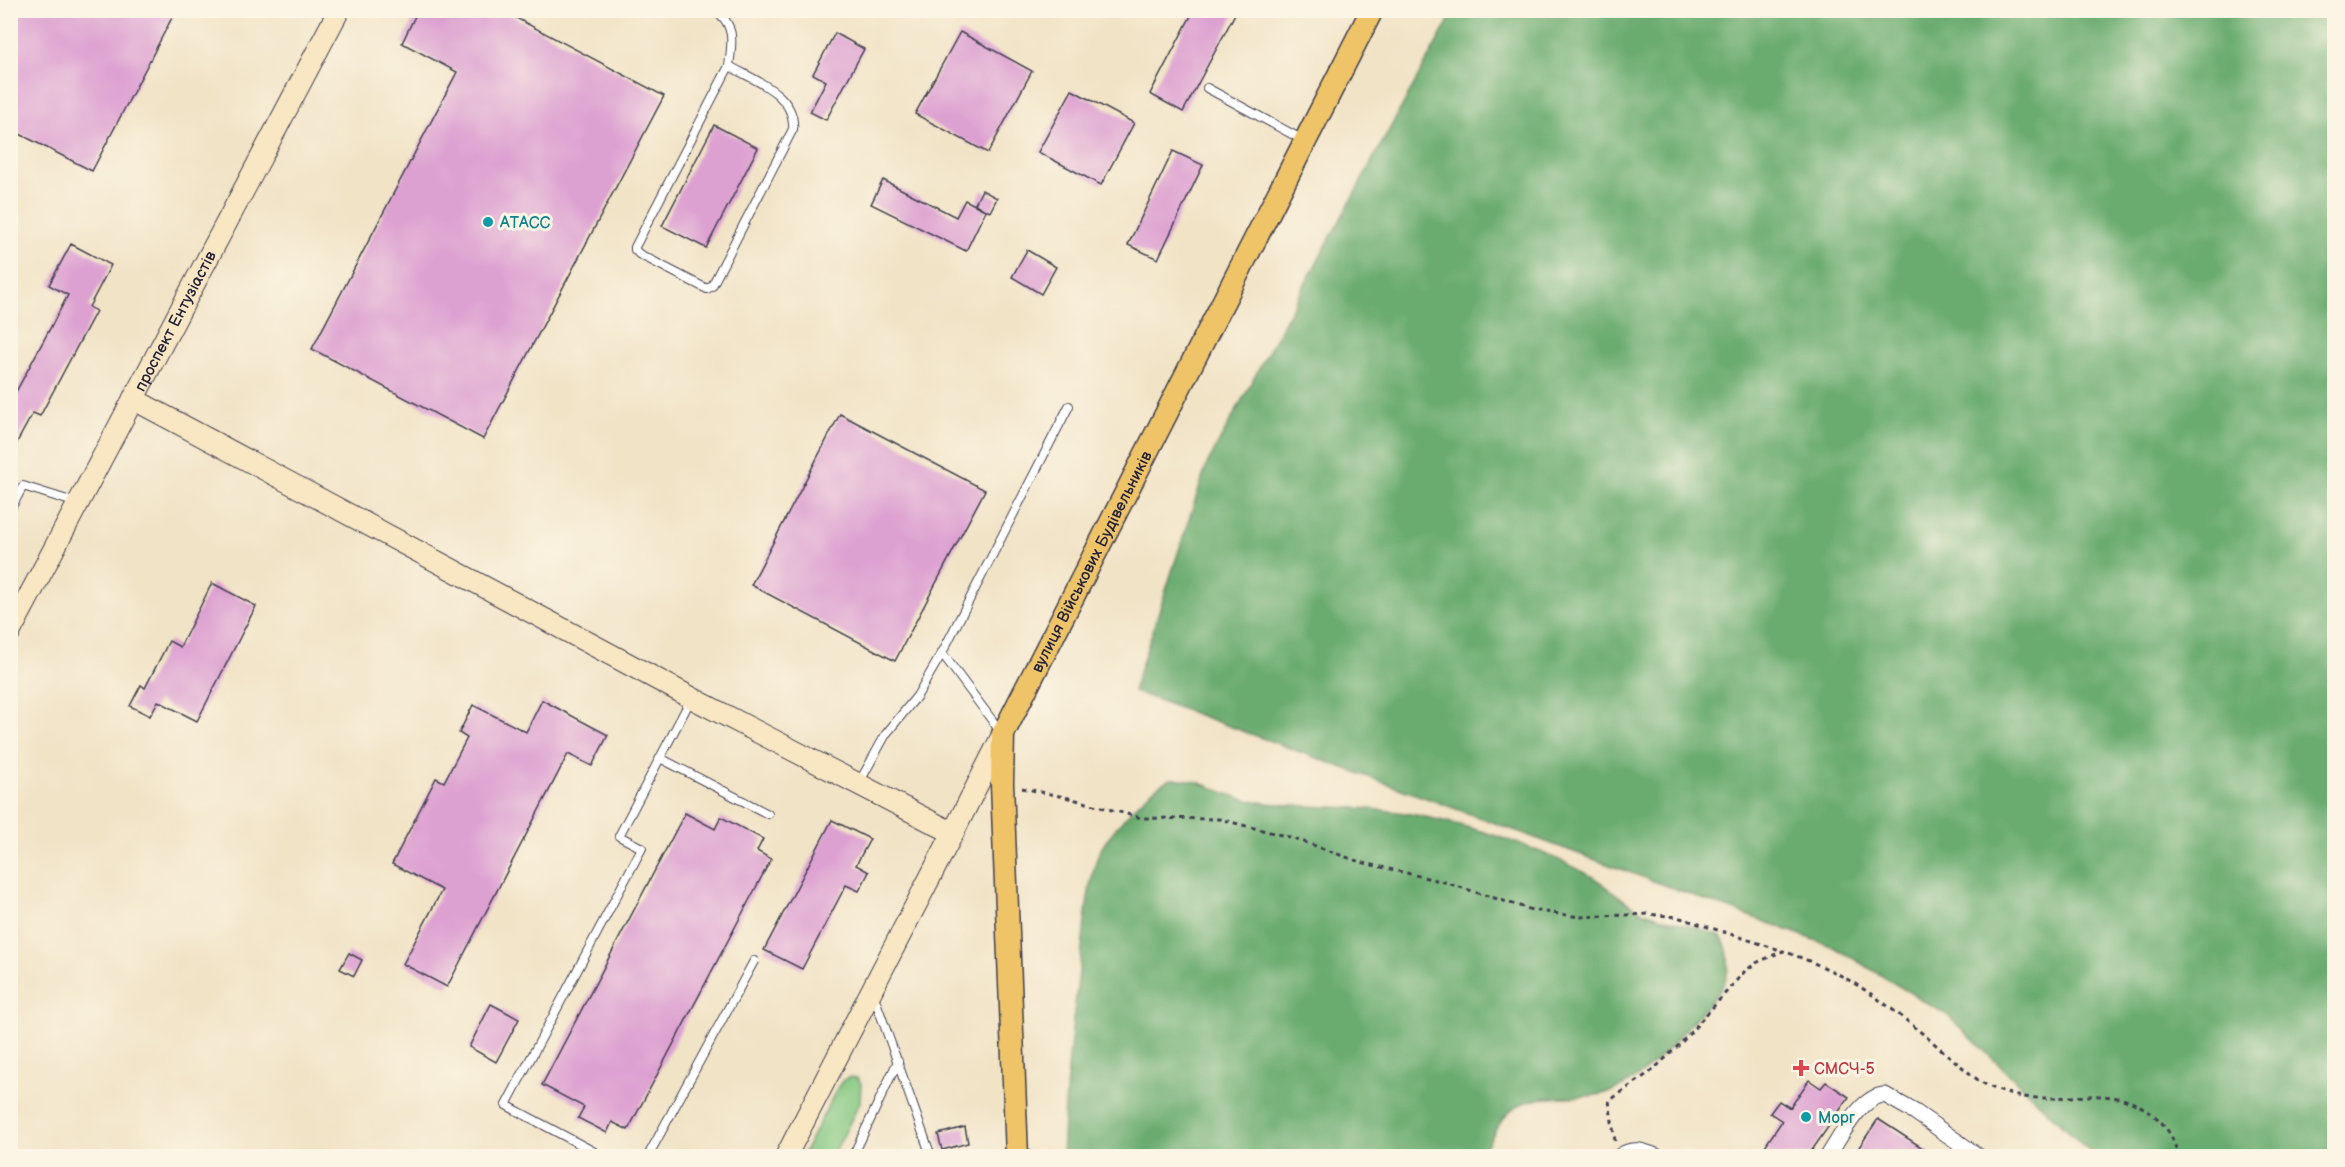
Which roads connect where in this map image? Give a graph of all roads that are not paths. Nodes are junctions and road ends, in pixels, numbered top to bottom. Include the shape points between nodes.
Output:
1 (339, 10) edge
2 (715, 10) edge
3 (1372, 10) edge
4 (729, 66) junction
5 (1207, 88) dead end
6 (1304, 140) junction
7 (133, 399) junction
8 (1070, 406) dead end
9 (78, 503) junction
10 (10, 510) edge
11 (10, 632) edge
12 (942, 653) junction
13 (692, 698) junction
14 (1003, 734) junction
15 (660, 758) junction
16 (859, 784) junction
17 (768, 814) dead end
18 (953, 833) junction
19 (754, 961) dead end
20 (873, 991) junction
21 (898, 1061) junction
22 (1618, 1151) edge
23 (10, 1152) edge
24 (19, 1156) edge
25 (602, 1156) edge
26 (648, 1156) edge
27 (786, 1156) edge
28 (853, 1156) edge
29 (931, 1156) edge
30 (1017, 1156) edge
31 (1656, 1156) edge
32 (1828, 1156) edge
33 (1978, 1156) edge

1 - 7 street, проспект Ентузіастів
2 - 4 lane via 731,30
3 - 6 main road, вулиця Військових Будівельників
4 - 4 lane via 775,91 789,109 793,122 791,136 707,289 639,254 635,247
5 - 6 lane
6 - 14 main road, вулиця Військових Будівельників
7 - 9 street, проспект Ентузіастів
7 - 13 street
8 - 12 lane
9 - 10 lane via 23,486
9 - 11 street, проспект Ентузіастів
12 - 14 lane
12 - 16 lane via 917,696 886,734
13 - 15 lane
13 - 16 street
14 - 18 street
14 - 30 main road, вулиця Військових Будівельників
15 - 17 lane
15 - 25 lane via 619,836 642,848 507,1105
16 - 18 street
18 - 20 street
19 - 26 lane
20 - 21 lane
20 - 27 street
21 - 28 lane
21 - 29 lane
22 - 31 street via 1638,1150
23 - 24 lane
32 - 33 street via 1864,1104 1881,1095 1908,1107

